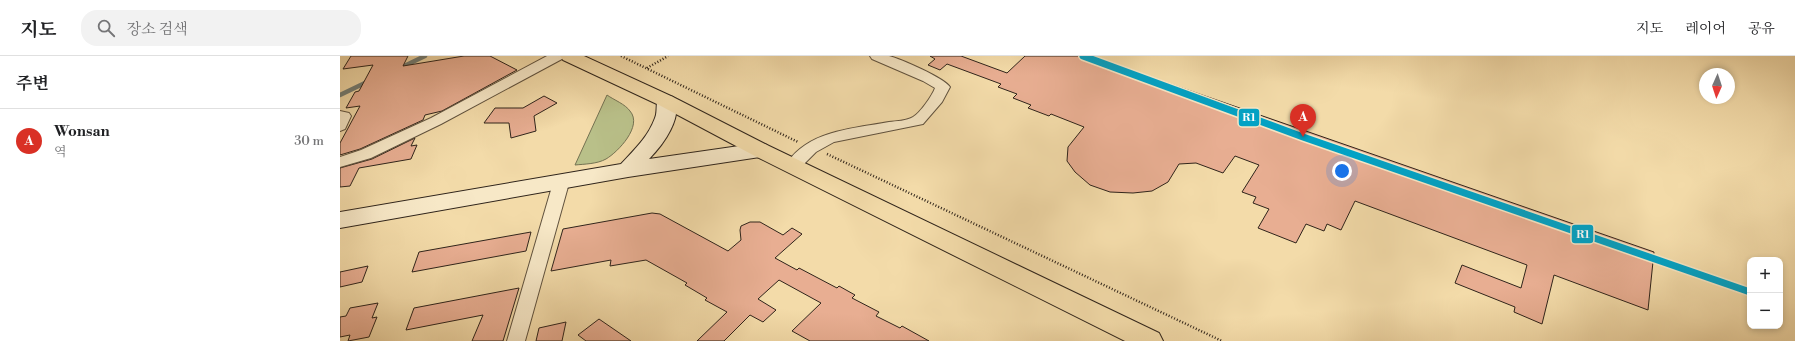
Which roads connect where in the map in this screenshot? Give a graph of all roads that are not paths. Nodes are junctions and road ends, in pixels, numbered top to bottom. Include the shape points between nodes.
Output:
1 (557, 56) edge
2 (569, 56) edge
3 (877, 56) edge
4 (666, 101) junction
5 (340, 116) edge
6 (340, 126) edge
7 (760, 150) junction
8 (340, 162) edge
9 (793, 166) junction
10 (628, 170) junction
11 (561, 183) junction
12 (340, 220) edge
13 (516, 341) edge
14 (1150, 341) edge

1 - 8 street via 423,127 366,154
2 - 4 highway
3 - 9 street via 943,87 937,99 918,121 830,138 811,148
4 - 7 highway
4 - 10 main road via 666,116 655,140
5 - 6 street via 344,116
7 - 9 highway
7 - 10 main road
9 - 14 highway
10 - 11 main road
11 - 12 main road
11 - 13 street

